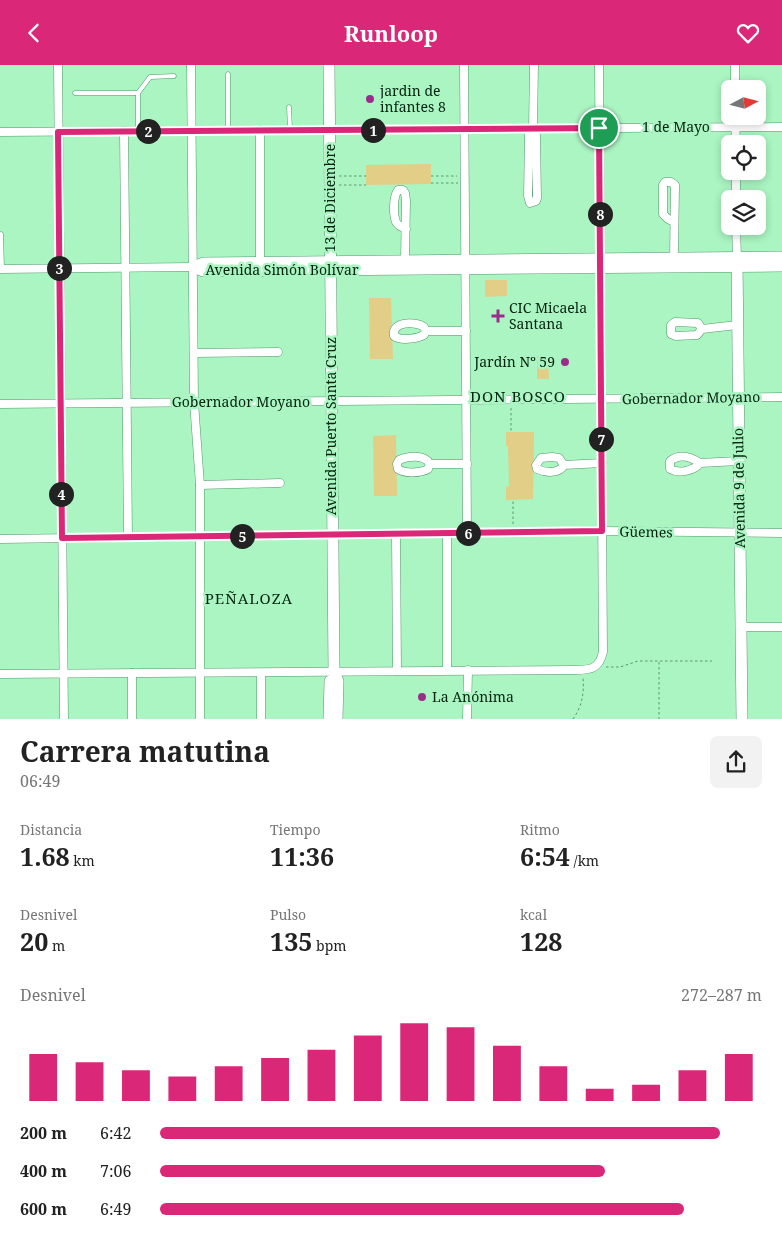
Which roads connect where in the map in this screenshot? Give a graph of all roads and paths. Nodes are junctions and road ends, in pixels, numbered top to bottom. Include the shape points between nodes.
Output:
1 (58, 65) edge
2 (191, 65) edge
3 (329, 65) edge
4 (464, 65) edge
5 (534, 65) edge
6 (599, 65) edge
7 (735, 65) edge
8 (228, 74) dead end
9 (174, 76) dead end
10 (735, 80) edge
11 (75, 93) dead end
12 (138, 93) junction
13 (289, 107) dead end
14 (736, 127) junction
15 (782, 127) edge
16 (533, 128) junction
17 (599, 128) junction
18 (464, 129) junction
19 (260, 130) junction
20 (290, 130) junction
21 (330, 130) junction
22 (124, 131) junction
23 (138, 131) junction
24 (192, 131) junction
25 (228, 131) junction
26 (0, 132) edge
27 (58, 132) junction
28 (736, 135) edge
29 (366, 175) dead end
30 (431, 176) dead end
31 (464, 179) junction
32 (330, 180) junction
33 (431, 183) dead end
34 (366, 185) dead end
35 (674, 222) dead end
36 (406, 229) dead end
37 (1, 234) dead end
38 (736, 235) edge
39 (782, 257) edge
40 (674, 259) junction
41 (405, 261) junction
42 (737, 262) junction
43 (260, 263) junction
44 (600, 264) junction
45 (465, 265) junction
46 (331, 266) junction
47 (782, 266) edge
48 (193, 267) junction
49 (59, 268) junction
50 (126, 268) junction
51 (1, 269) edge
52 (737, 325) junction
53 (702, 329) dead end
54 (426, 331) dead end
55 (466, 331) junction
56 (278, 351) dead end
57 (194, 353) junction
58 (737, 397) junction
59 (782, 397) edge
60 (511, 400) junction
61 (601, 400) junction
62 (332, 401) junction
63 (466, 401) junction
64 (194, 402) junction
65 (61, 403) junction
66 (127, 403) junction
67 (0, 404) edge
68 (511, 432) dead end
69 (738, 461) junction
70 (602, 463) junction
71 (700, 463) dead end
72 (430, 464) dead end
73 (466, 464) junction
74 (564, 465) dead end
75 (280, 483) dead end
76 (200, 485) junction
77 (513, 500) dead end
78 (602, 531) junction
79 (513, 532) junction
80 (467, 533) junction
81 (782, 533) edge
82 (396, 534) junction
83 (447, 534) junction
84 (740, 534) junction
85 (332, 535) junction
86 (200, 536) junction
87 (128, 537) junction
88 (62, 538) junction
89 (0, 539) edge
90 (741, 627) junction
91 (782, 627) edge
92 (659, 661) junction
93 (712, 661) dead end
94 (598, 665) junction
95 (447, 670) junction
96 (468, 670) junction
97 (583, 670) junction
98 (397, 671) junction
99 (334, 672) junction
100 (64, 673) junction
101 (132, 673) junction
102 (200, 673) junction
103 (261, 673) junction
104 (0, 674) edge
105 (64, 719) edge
106 (132, 719) edge
107 (200, 719) edge
108 (261, 719) edge
109 (329, 719) edge
110 (337, 719) edge
111 (468, 719) edge
112 (573, 719) edge
113 (659, 719) edge
114 (742, 719) edge

1 - 27 street
2 - 24 street
3 - 21 street, 13 de Diciembre
4 - 18 street
5 - 16 street
6 - 17 street
7 - 10 street
8 - 25 lane
9 - 12 lane via 150,77
11 - 12 lane
12 - 23 lane
13 - 20 lane
14 - 15 street, 1 de Mayo
14 - 17 street, 1 de Mayo
14 - 28 street
16 - 16 street via 528,135 530,203 537,198 536,135
16 - 17 street, 1 de Mayo
16 - 18 street, 1 de Mayo
17 - 44 street
18 - 21 street, 1 de Mayo
18 - 31 street
19 - 20 street, 1 de Mayo
19 - 25 street, 1 de Mayo
19 - 43 street
20 - 21 street, 1 de Mayo
21 - 32 street, 13 de Diciembre
22 - 23 street, 1 de Mayo
22 - 27 street, 1 de Mayo
22 - 50 street
23 - 24 street, 1 de Mayo
24 - 25 street, 1 de Mayo
24 - 48 street
26 - 27 street, 1 de Mayo
27 - 49 street
29 - 32 path
30 - 31 path
31 - 33 path
31 - 45 street
32 - 34 path
32 - 46 street, 13 de Diciembre
35 - 40 street
36 - 41 street
37 - 51 lane
38 - 42 street
39 - 42 street, Avenida Simón Bolívar
40 - 42 street, Avenida Simón Bolívar
40 - 44 street, Avenida Simón Bolívar
41 - 45 street, Avenida Simón Bolívar
41 - 46 street, Avenida Simón Bolívar
42 - 44 street, Avenida Simón Bolívar
42 - 47 street, Avenida Simón Bolívar
42 - 52 street, Avenida 9 de Julio
43 - 46 street, Avenida Simón Bolívar
43 - 48 street, Avenida Simón Bolívar via 204,263
44 - 45 street, Avenida Simón Bolívar
44 - 61 street
45 - 46 street, Avenida Simón Bolívar
45 - 55 street
46 - 48 street, Avenida Simón Bolívar via 203,271
46 - 62 street, Avenida Puerto Santa Cruz
48 - 50 street
48 - 57 street
49 - 50 street
49 - 51 street
49 - 65 street
50 - 66 street
52 - 53 street
52 - 58 street, Avenida 9 de Julio
54 - 55 street
55 - 63 street
56 - 57 street
57 - 64 street
58 - 59 street, Gobernador Moyano
58 - 61 street, Gobernador Moyano
58 - 69 street, Avenida 9 de Julio
60 - 61 street, Gobernador Moyano
60 - 63 street, Gobernador Moyano
60 - 68 path
61 - 70 street
62 - 63 street, Gobernador Moyano
62 - 64 street, Gobernador Moyano
62 - 85 street, Avenida Puerto Santa Cruz
63 - 73 street
64 - 66 street, Gobernador Moyano
64 - 76 street
65 - 66 street, Gobernador Moyano
65 - 67 street, Gobernador Moyano
65 - 88 street
66 - 87 street
69 - 71 street
69 - 84 street, Avenida 9 de Julio
70 - 74 street
70 - 78 street
72 - 73 street
73 - 80 street
75 - 76 street
76 - 86 street
77 - 79 path
78 - 79 street, Güemes
78 - 84 street, Güemes
78 - 94 street via 604,652
79 - 80 street, Güemes
80 - 83 street, Güemes
81 - 84 street, Güemes
82 - 83 street, Güemes
82 - 85 street, Güemes
82 - 98 street
83 - 95 street
84 - 90 street, Avenida 9 de Julio
85 - 86 street, Güemes
85 - 99 street, Avenida Puerto Santa Cruz
86 - 87 street, Güemes
86 - 102 street
87 - 88 street, Güemes
88 - 89 street, Güemes
88 - 100 street
90 - 91 street
90 - 114 street, Avenida 9 de Julio
92 - 93 path
92 - 94 path via 638,661 610,668
92 - 113 path
94 - 97 street
95 - 96 street
95 - 98 street
96 - 97 street
96 - 111 street
97 - 112 path via 584,694
98 - 99 street
99 - 103 street
99 - 109 street, Avenida Puerto Santa Cruz via 330,681
99 - 110 street, Avenida Puerto Santa Cruz via 338,681
100 - 101 street
100 - 104 street
100 - 105 street
101 - 102 street
101 - 106 street
102 - 103 street
102 - 107 street
103 - 108 street

